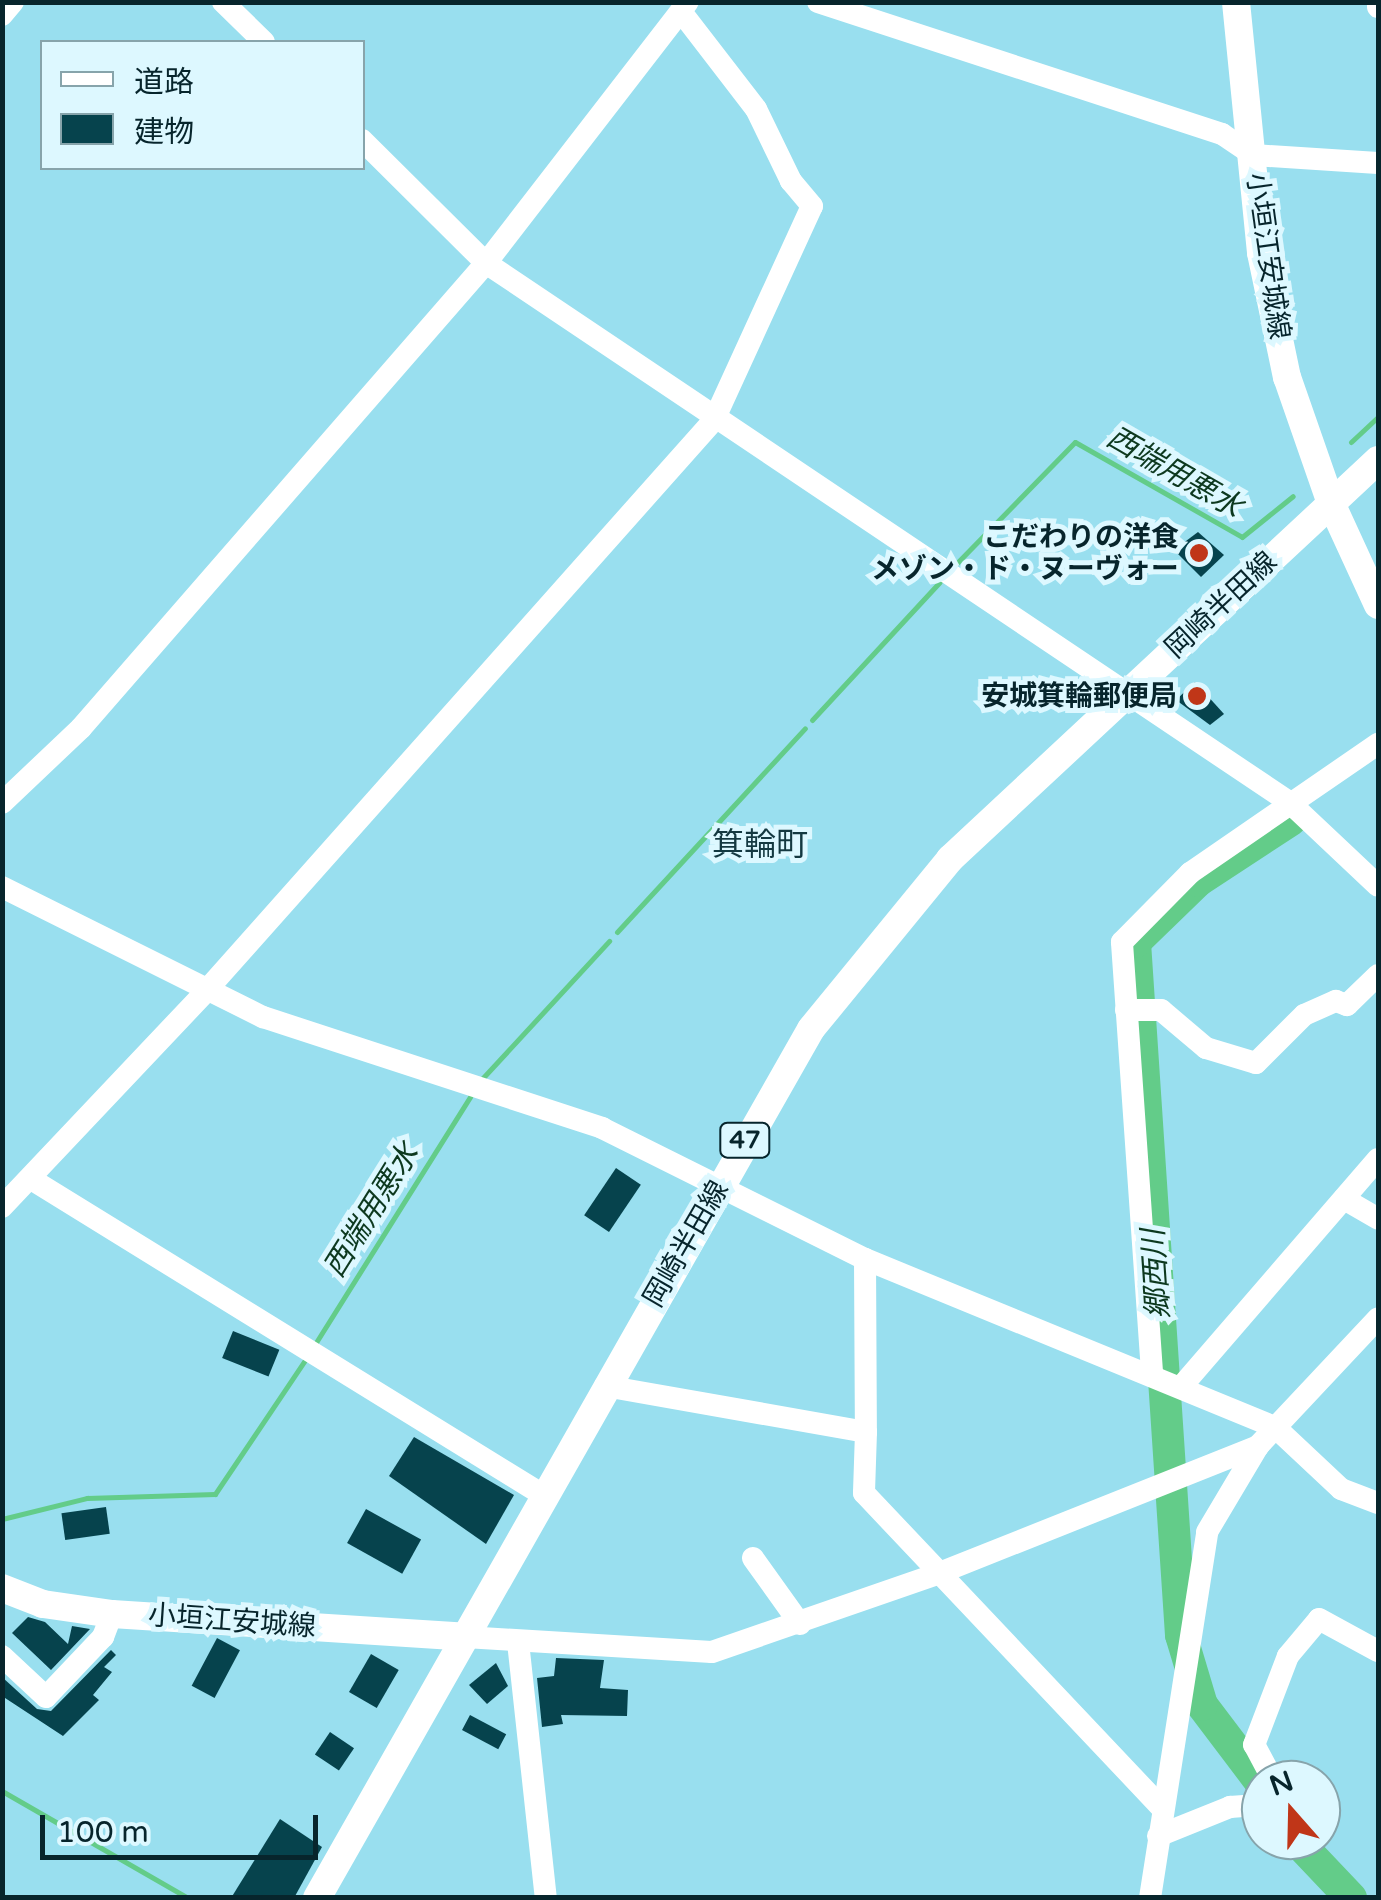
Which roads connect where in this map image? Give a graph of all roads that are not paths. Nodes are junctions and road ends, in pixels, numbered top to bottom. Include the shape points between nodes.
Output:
1 (223, 2) edge
2 (818, 2) edge
3 (1236, 2) edge
4 (685, 8) edge
5 (262, 40) edge
6 (365, 143) edge
7 (1253, 155) junction
8 (1378, 163) edge
9 (486, 262) junction
10 (714, 420) junction
11 (1378, 460) edge
12 (1331, 503) junction
13 (1378, 604) edge
14 (1126, 693) junction
15 (1378, 744) edge
16 (1290, 802) junction
17 (2, 803) edge
18 (1378, 886) edge
19 (2, 887) edge
20 (1378, 975) edge
21 (205, 992) junction
22 (1126, 1010) junction
23 (1378, 1159) edge
24 (31, 1179) junction
25 (718, 1187) junction
26 (1344, 1198) junction
27 (2, 1207) edge
28 (1378, 1220) edge
29 (865, 1258) junction
30 (1378, 1318) edge
31 (1152, 1372) junction
32 (605, 1386) junction
33 (1181, 1387) junction
34 (1274, 1427) junction
35 (866, 1432) junction
36 (1258, 1446) junction
37 (543, 1495) junction
38 (1378, 1503) edge
39 (753, 1558) dead end
40 (937, 1574) junction
41 (2, 1588) edge
42 (112, 1614) junction
43 (800, 1624) junction
44 (465, 1636) junction
45 (518, 1642) junction
46 (1378, 1651) edge
47 (2, 1656) edge
48 (1263, 1760) edge
49 (1241, 1806) edge
50 (1162, 1808) junction
51 (1158, 1836) junction
52 (317, 1898) edge
53 (546, 1898) edge
54 (1150, 1898) edge

1 - 5 street
2 - 7 street via 1222,134
3 - 7 main road, 小垣江安城線
4 - 9 street
4 - 10 street via 756,108 792,182 812,206
6 - 9 street
7 - 8 street
7 - 12 main road, 小垣江安城線 via 1261,253 1287,377
9 - 10 street
9 - 17 street via 81,728
10 - 14 street
10 - 21 street
11 - 12 main road, 岡崎半田線
12 - 13 main road, 小垣江安城線
12 - 14 main road, 岡崎半田線 / 47
14 - 16 street
14 - 25 main road, 岡崎半田線 / 47 via 886,929 810,1029
15 - 16 street
16 - 18 street
16 - 22 street via 1190,873 1122,942
19 - 21 street
20 - 22 street via 1347,1005 1336,1001 1304,1015 1256,1063 1206,1048 1160,1010
21 - 24 street
21 - 25 street via 263,1018 602,1128
22 - 31 street
23 - 26 street
24 - 27 street
24 - 37 street
25 - 29 street
25 - 32 main road, 岡崎半田線 / 47
26 - 28 street
26 - 33 street
29 - 31 street
29 - 35 street
30 - 34 street
31 - 33 street
32 - 35 street
32 - 37 main road, 岡崎半田線 / 47
33 - 34 street
34 - 36 street
34 - 38 street via 1340,1489
35 - 40 street via 864,1493
36 - 40 street
36 - 50 street via 1207,1532
37 - 44 main road, 岡崎半田線 / 47
39 - 43 street
40 - 43 street
40 - 50 street
41 - 42 main road, 小垣江安城線 via 43,1604
42 - 44 main road, 小垣江安城線
42 - 47 street via 104,1637 46,1698
43 - 45 street via 712,1652
44 - 45 street
44 - 52 main road, 岡崎半田線 / 47
45 - 53 street
46 - 48 street via 1318,1619 1288,1656 1254,1745
49 - 51 street
50 - 51 street
51 - 54 street

